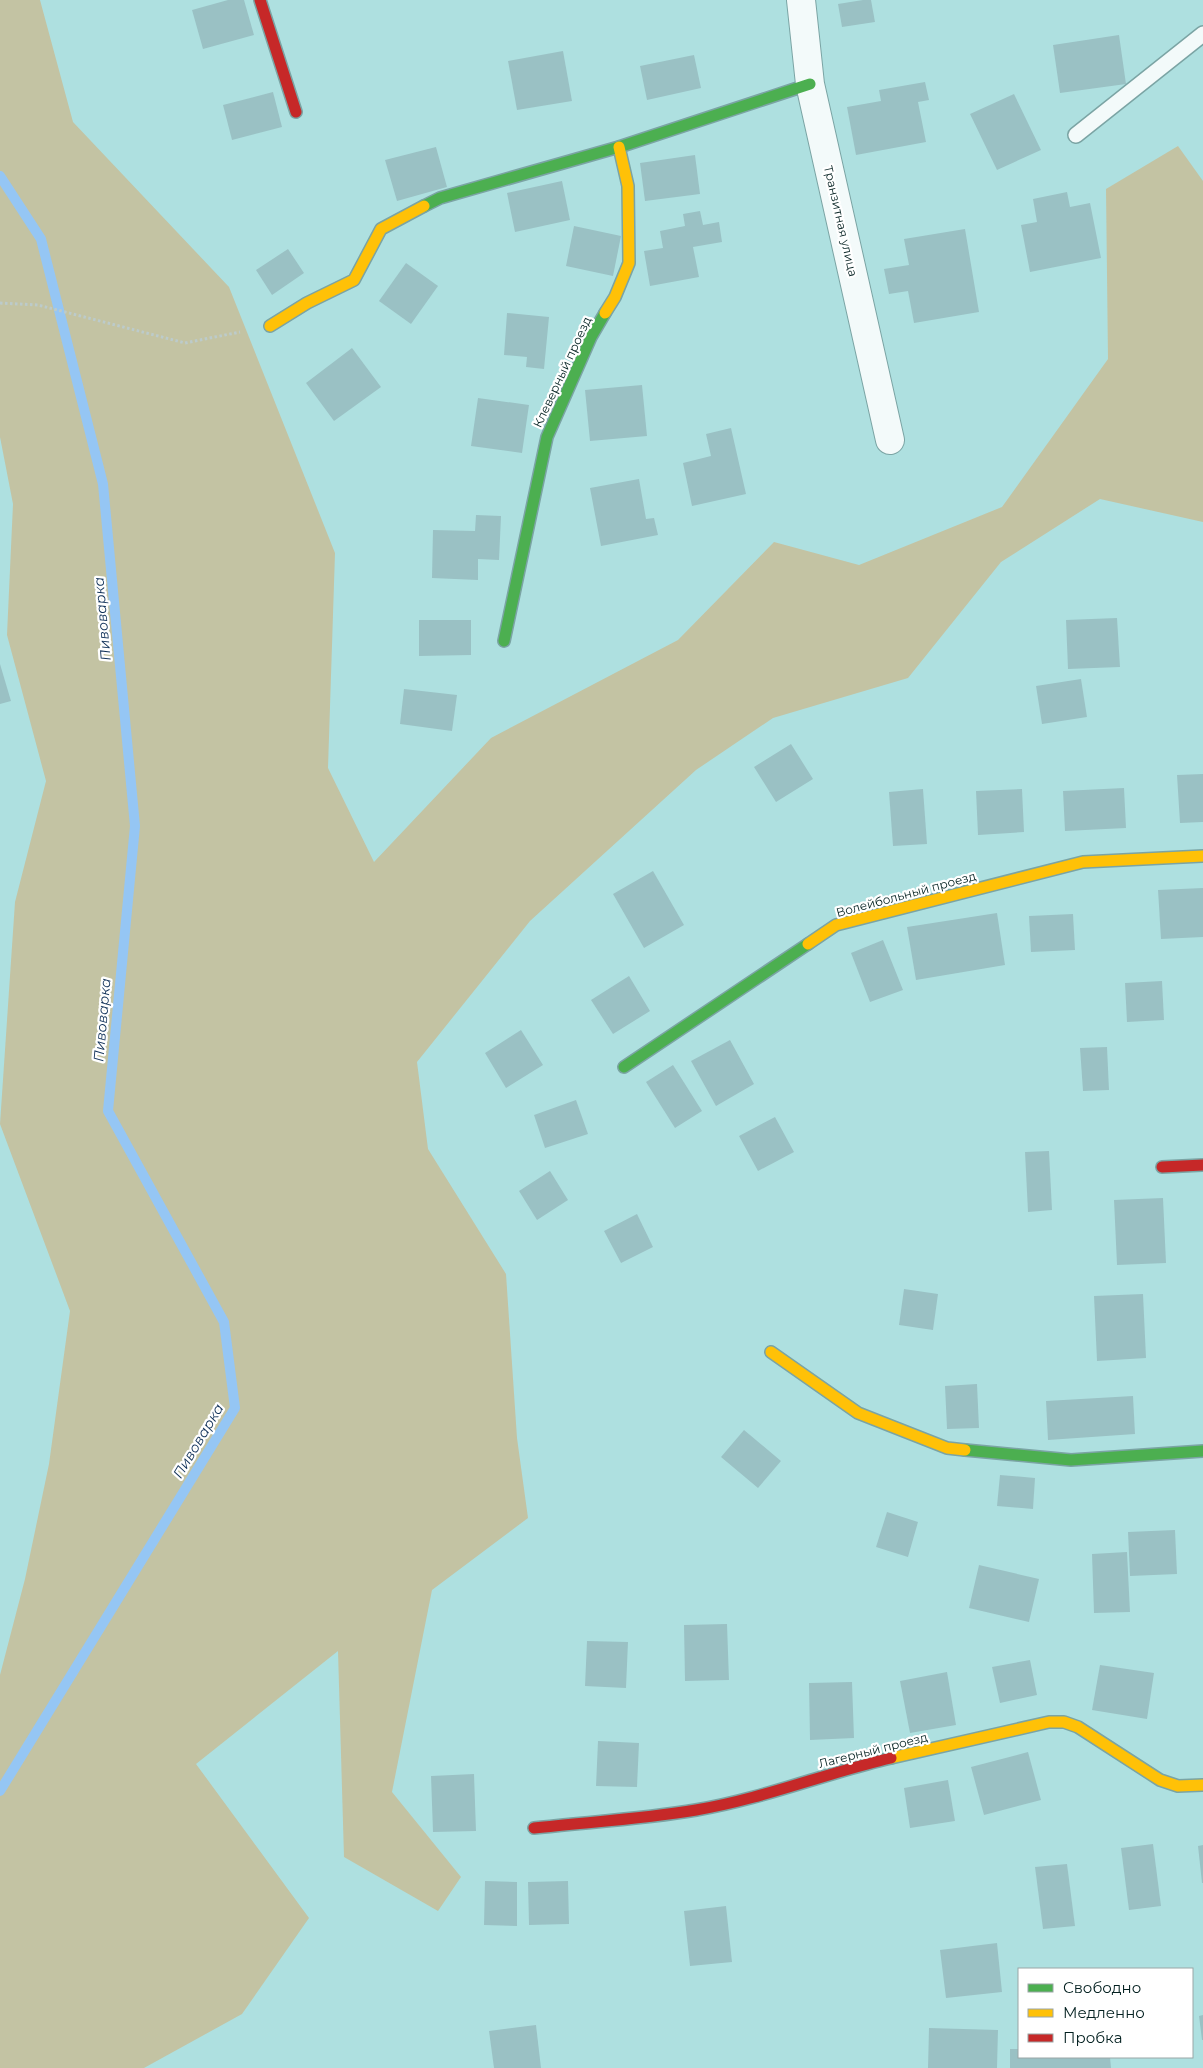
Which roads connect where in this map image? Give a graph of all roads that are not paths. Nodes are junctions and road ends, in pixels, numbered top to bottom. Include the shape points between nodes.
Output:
1 (260, 0) edge
2 (801, 0) edge
3 (1203, 34) edge
4 (810, 84) junction
5 (296, 112) dead end
6 (1076, 135) dead end
7 (619, 147) junction
8 (270, 326) road end
9 (890, 440) dead end
10 (504, 642) dead end
11 (1203, 856) edge
12 (624, 1067) dead end
13 (1203, 1166) edge
14 (1162, 1167) dead end
15 (771, 1352) dead end
16 (1203, 1451) edge
17 (1203, 1785) edge
18 (534, 1828) dead end

1 - 5 street
2 - 4 street, Транзитная улица
3 - 6 lane
4 - 7 street
4 - 9 street, Транзитная улица
7 - 8 street via 440,198 381,229 354,280 306,303
7 - 10 street, Клеверный проезд via 628,186 629,263 591,337 547,437
11 - 12 street, Волейбольный проезд via 1083,862 836,925
13 - 14 street
15 - 16 street via 858,1413 947,1448 1070,1460
17 - 18 street, Лагерный проезд via 1178,1786 1160,1780 1078,1727 1064,1722 1049,1722 842,1769 697,1810

